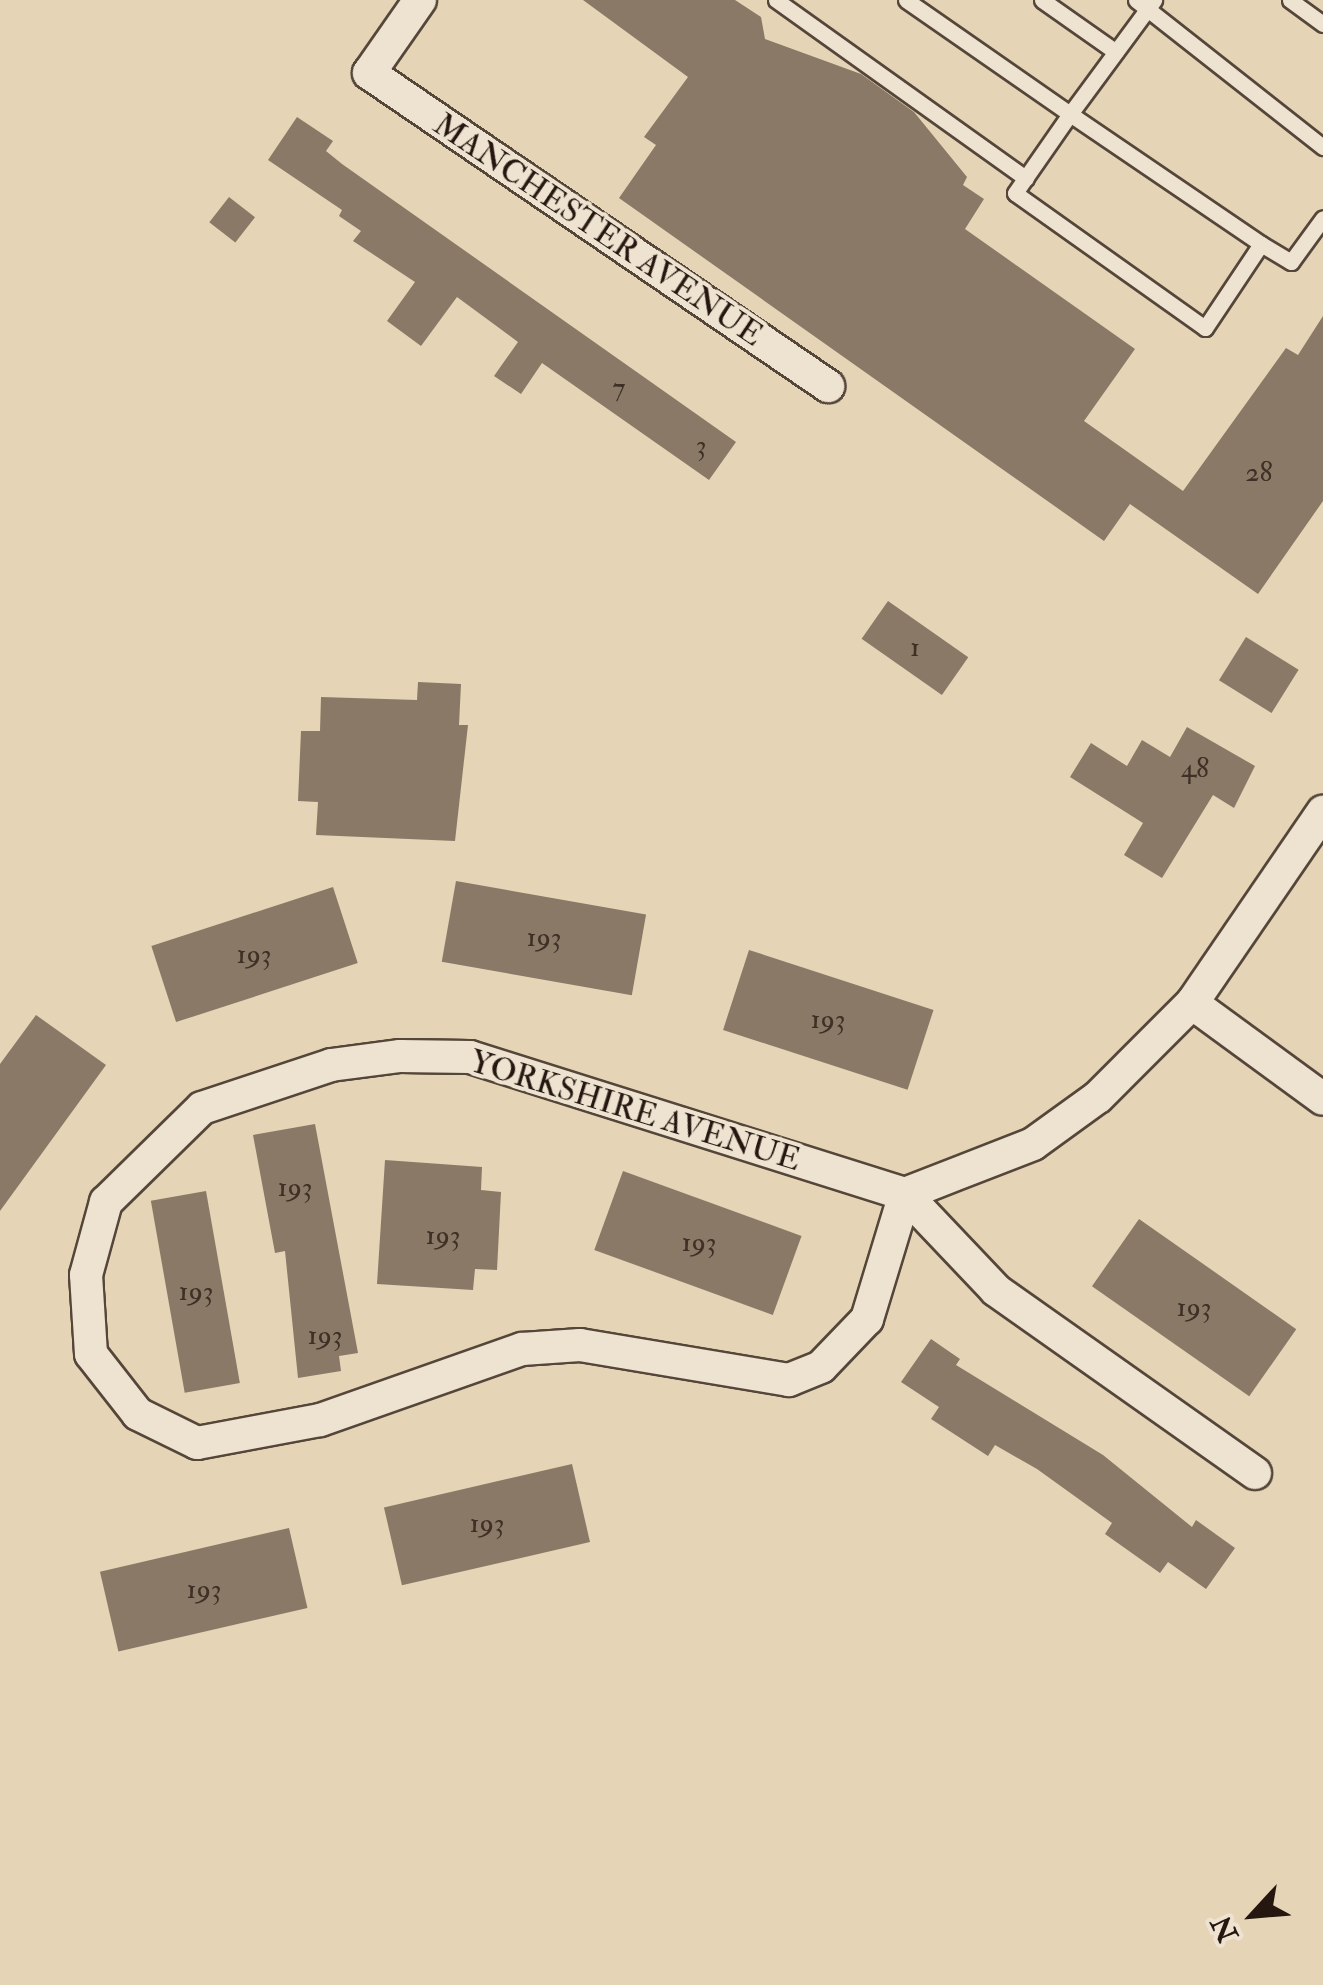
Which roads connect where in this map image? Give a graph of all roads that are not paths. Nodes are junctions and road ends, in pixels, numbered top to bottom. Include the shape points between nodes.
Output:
1 (420, 0) edge
2 (776, 0) edge
3 (906, 0) edge
4 (1042, 0) edge
5 (1290, 0) edge
6 (1146, 3) edge
7 (1323, 24) edge
8 (1116, 52) junction
9 (1070, 114) junction
10 (1323, 147) edge
11 (1026, 178) junction
12 (1323, 218) edge
13 (1260, 244) junction
14 (828, 386) dead end
15 (1323, 812) edge
16 (1192, 1003) junction
17 (1323, 1099) edge
18 (906, 1194) junction
19 (1256, 1473) dead end

1 - 14 street, MANCHESTER AVENUE via 369,72
2 - 11 lane
3 - 9 lane
4 - 8 lane
5 - 7 lane
6 - 8 lane
6 - 10 lane
8 - 9 lane
9 - 11 lane
9 - 13 lane
11 - 13 lane via 1016,193 1205,328
12 - 13 lane via 1290,262
15 - 16 street
16 - 17 street
16 - 18 street via 1098,1097 1033,1144
18 - 18 street, YORKSHIRE AVENUE via 470,1057 331,1065 202,1108 106,1202 86,1275 91,1354 138,1414 197,1444 320,1420 522,1349 580,1345 790,1380 822,1368 866,1319
18 - 19 street via 996,1290

